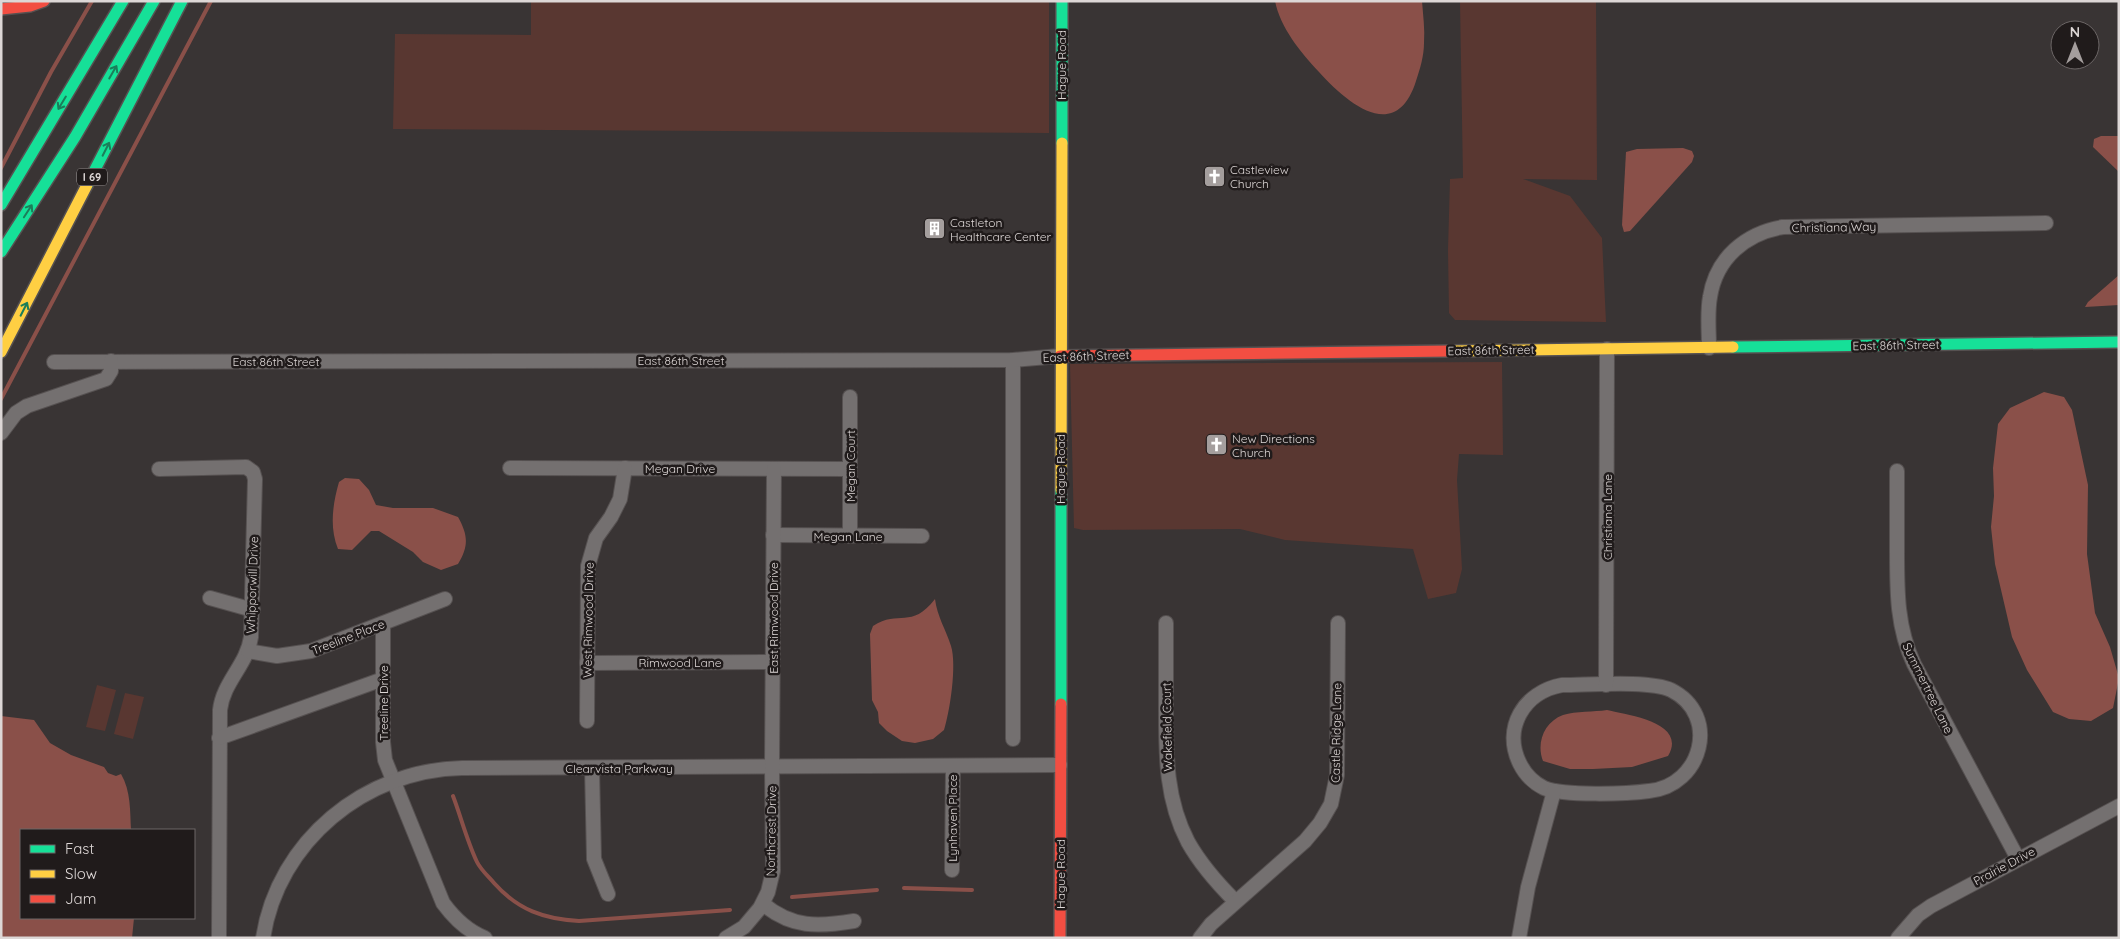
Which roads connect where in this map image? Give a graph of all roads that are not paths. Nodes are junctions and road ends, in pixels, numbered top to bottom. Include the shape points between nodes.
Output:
1 (44, 1) edge
2 (123, 1) edge
3 (154, 1) edge
4 (182, 1) edge
5 (1062, 1) edge
6 (1, 9) edge
7 (1, 205) edge
8 (2046, 223) dead end
9 (1, 252) edge
10 (2119, 342) edge
11 (1710, 348) junction
12 (1607, 349) junction
13 (1, 352) edge
14 (1060, 356) junction
15 (1013, 360) junction
16 (111, 361) junction
17 (54, 362) dead end
18 (850, 397) dead end
19 (1, 433) edge
20 (510, 468) dead end
21 (624, 468) junction
22 (774, 468) junction
23 (159, 469) dead end
24 (850, 469) junction
25 (1897, 471) dead end
26 (773, 535) junction
27 (850, 536) junction
28 (922, 536) dead end
29 (210, 598) dead end
30 (445, 599) dead end
31 (253, 610) junction
32 (1166, 623) dead end
33 (1338, 623) dead end
34 (383, 624) junction
35 (248, 651) junction
36 (772, 662) junction
37 (587, 663) junction
38 (383, 679) junction
39 (1606, 685) junction
40 (587, 721) dead end
41 (219, 738) junction
42 (1013, 739) dead end
43 (1060, 765) junction
44 (953, 766) junction
45 (772, 767) junction
46 (592, 768) junction
47 (393, 781) junction
48 (1554, 791) junction
49 (2119, 806) edge
50 (2018, 859) junction
51 (952, 870) dead end
52 (608, 894) dead end
53 (1235, 901) junction
54 (763, 904) junction
55 (854, 921) dead end
56 (469, 934) edge
57 (219, 938) edge
58 (263, 938) edge
59 (484, 938) edge
60 (726, 938) edge
61 (1060, 938) edge
62 (1200, 938) edge
63 (1519, 938) edge
64 (1898, 938) edge

1 - 6 main road
2 -> 7 main road
9 -> 3 main road via 75,137
13 -> 4 main road, I 69
5 - 14 main road, Hague Road
8 - 11 street, Christiana Way via 1784,228 1757,234 1730,254 1715,278 1709,299
10 - 11 main road, East 86th Street
11 - 12 main road, East 86th Street
12 - 14 main road, East 86th Street
12 - 39 street, Christiana Lane
14 - 15 street, East 86th Street
14 - 43 main road, Hague Road
15 - 16 street, East 86th Street
15 - 42 street
16 - 17 street, East 86th Street
16 - 19 street via 111,371 106,379 27,406
18 - 24 street, Megan Court
20 - 21 street, Megan Drive
21 - 22 street, Megan Drive
21 - 37 street, West Rimwood Drive via 620,499 596,538 588,561
22 - 24 street, Megan Drive
22 - 26 street, East Rimwood Drive
23 - 31 street, Whipporwill Drive via 246,467 253,472
24 - 27 street, Megan Court
25 - 50 street, Summertree Lane via 1897,596 1904,638 1919,673
26 - 27 street, Megan Lane
26 - 36 street, East Rimwood Drive
27 - 28 street, Megan Lane
29 - 31 street
30 - 34 street, Treeline Place
31 - 35 street, Whipporwill Drive
32 - 53 street, Wakefield Court via 1166,757 1173,801 1194,852
33 - 53 street, Castle Ridge Lane via 1337,775 1331,804 1305,841
34 - 35 street, Treeline Place via 300,654 276,656
34 - 38 street, Treeline Drive
35 - 41 street, Whipporwill Drive via 224,692
36 - 37 street, Rimwood Lane
36 - 45 street, East Rimwood Drive
37 - 40 street, West Rimwood Drive
38 - 41 street
38 - 47 street, Treeline Drive via 383,748
39 - 48 street via 1546,689 1528,701 1519,714 1513,736 1516,757 1532,780
39 - 48 street via 1654,685 1670,689 1679,696 1698,722 1700,739 1695,760 1683,778 1664,789 1648,792
41 - 57 street, Whipporwill Drive
43 - 44 street, Clearvista Parkway
43 - 61 main road, Hague Road
44 - 45 street, Clearvista Parkway
44 - 51 street, Lynhaven Place
45 - 46 street, Clearvista Parkway
45 - 54 street, Northcrest Drive via 773,871
46 - 47 street, Clearvista Parkway via 450,768
46 - 52 street via 594,859
47 - 56 street via 438,893
47 - 58 street, Clearvista Parkway via 349,803 312,835 295,856 279,886
48 - 63 street via 1528,887
49 - 50 street, Prairie Drive
50 - 64 street, Prairie Drive via 1931,906 1918,915
53 - 62 street, Castle Ridge Lane
54 - 55 street via 797,923 814,926
54 - 60 street, Northcrest Drive via 744,926
56 - 59 street

